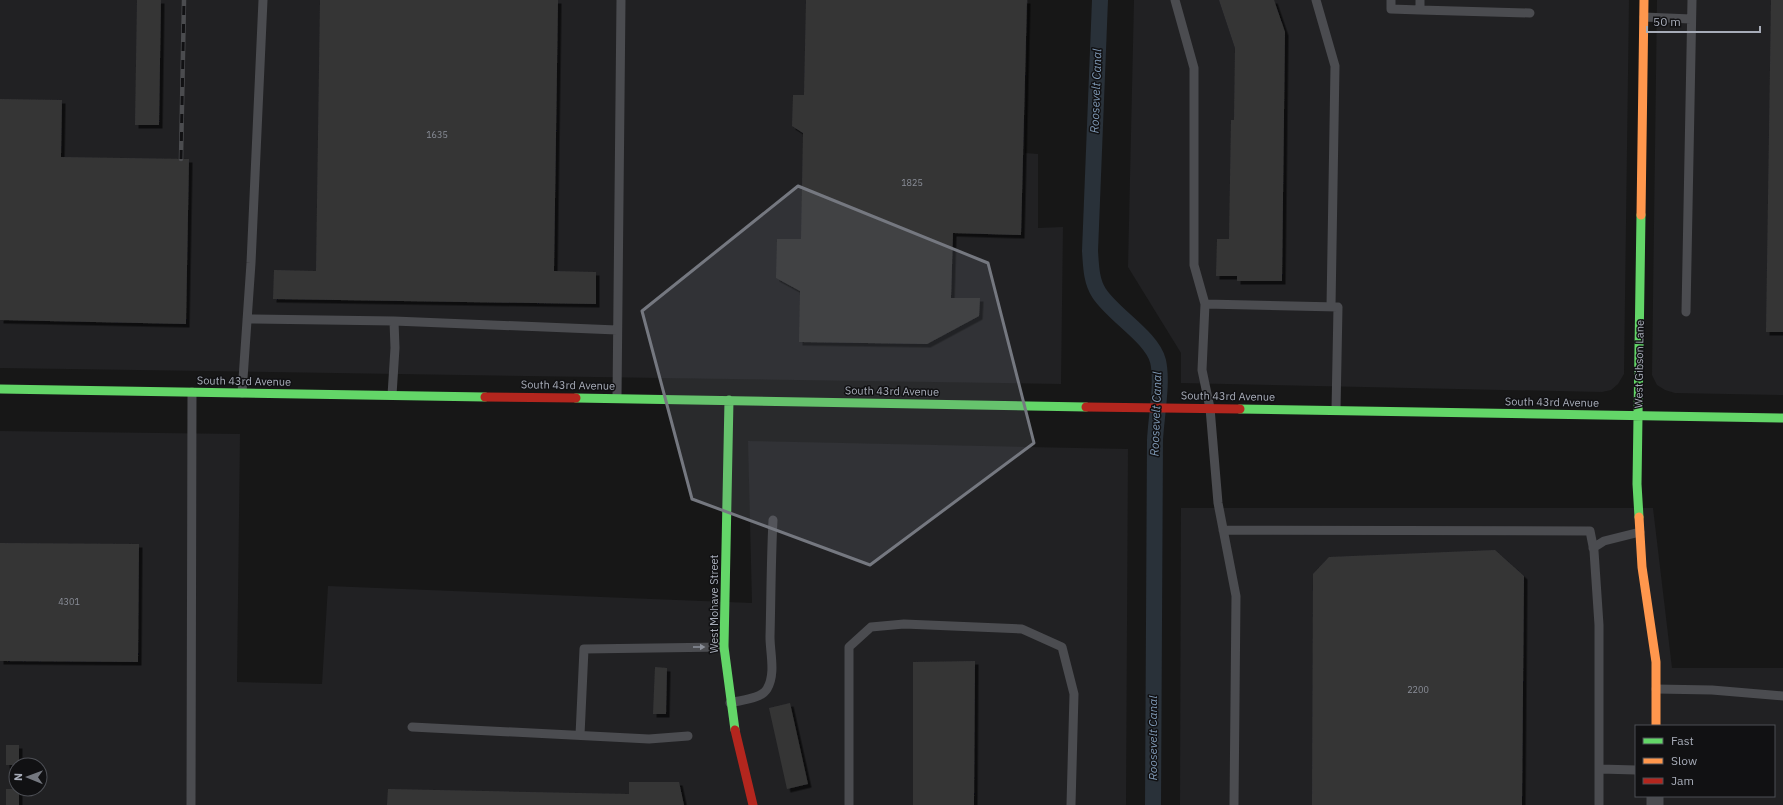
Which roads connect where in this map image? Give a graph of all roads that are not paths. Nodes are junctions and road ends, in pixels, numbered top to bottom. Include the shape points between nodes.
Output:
1 (263, 0) edge
2 (621, 0) edge
3 (1175, 0) edge
4 (1316, 0) edge
5 (1391, 0) edge
6 (1420, 0) edge
7 (1644, 0) edge
8 (1692, 0) edge
9 (1420, 10) junction
10 (1530, 13) dead end
11 (1644, 17) junction
12 (1691, 19) junction
13 (1205, 304) junction
14 (1331, 307) junction
15 (1686, 312) dead end
16 (247, 319) junction
17 (394, 321) junction
18 (618, 330) junction
19 (0, 389) edge
20 (192, 392) junction
21 (242, 393) junction
22 (392, 395) junction
23 (616, 398) junction
24 (729, 400) junction
25 (1210, 408) junction
26 (1336, 410) junction
27 (1638, 415) junction
28 (1783, 418) edge
29 (773, 520) dead end
30 (1223, 530) junction
31 (1640, 532) junction
32 (1593, 548) junction
33 (724, 647) junction
34 (1656, 689) junction
35 (1783, 696) edge
36 (730, 703) junction
37 (1656, 725) edge
38 (412, 727) dead end
39 (580, 736) junction
40 (688, 736) dead end
41 (1600, 769) junction
42 (1635, 770) edge
43 (191, 805) edge
44 (753, 805) edge
45 (849, 805) edge
46 (1071, 805) edge
47 (1234, 805) edge
48 (1599, 805) edge

1 - 16 lane
2 - 18 lane
3 - 13 lane via 1194,68 1194,265
4 - 14 lane via 1335,66
5 - 9 lane via 1391,8
6 - 9 lane
7 - 11 main road, West Gibson Lane
8 - 12 lane
9 - 10 lane
11 - 12 lane
11 - 27 main road, West Gibson Lane
12 - 15 lane
13 - 14 lane
13 - 25 lane via 1202,370
14 - 26 lane via 1338,307
16 - 17 lane
16 - 21 lane
17 - 18 lane
17 - 22 lane
18 - 23 lane
19 - 20 main road, South 43rd Avenue
20 - 21 main road, South 43rd Avenue
20 - 43 lane
21 - 22 main road, South 43rd Avenue
22 - 23 main road, South 43rd Avenue
23 - 24 main road, South 43rd Avenue
24 - 25 main road, South 43rd Avenue
24 - 33 main road, West Mohave Street
25 - 26 main road, South 43rd Avenue
25 - 30 lane via 1218,503
26 - 27 main road, South 43rd Avenue
27 - 28 main road, South 43rd Avenue
27 - 31 main road, West Gibson Lane via 1637,484
29 - 36 lane via 770,680 767,689 760,695
30 - 32 lane via 1590,531
30 - 47 lane via 1236,596
31 - 32 lane via 1604,540
31 - 34 main road, West Gibson Lane via 1642,567 1656,662
32 - 41 lane via 1599,625
33 - 36 main road, West Mohave Street
39 -> 33 lane via 584,649
34 - 35 lane via 1712,690
34 - 37 main road, West Gibson Lane
36 - 44 main road, West Mohave Street
38 - 39 lane
39 - 40 lane via 649,739
41 - 42 lane
41 - 48 lane
45 - 46 lane via 849,647 871,627 904,624 1022,629 1062,647 1074,694

